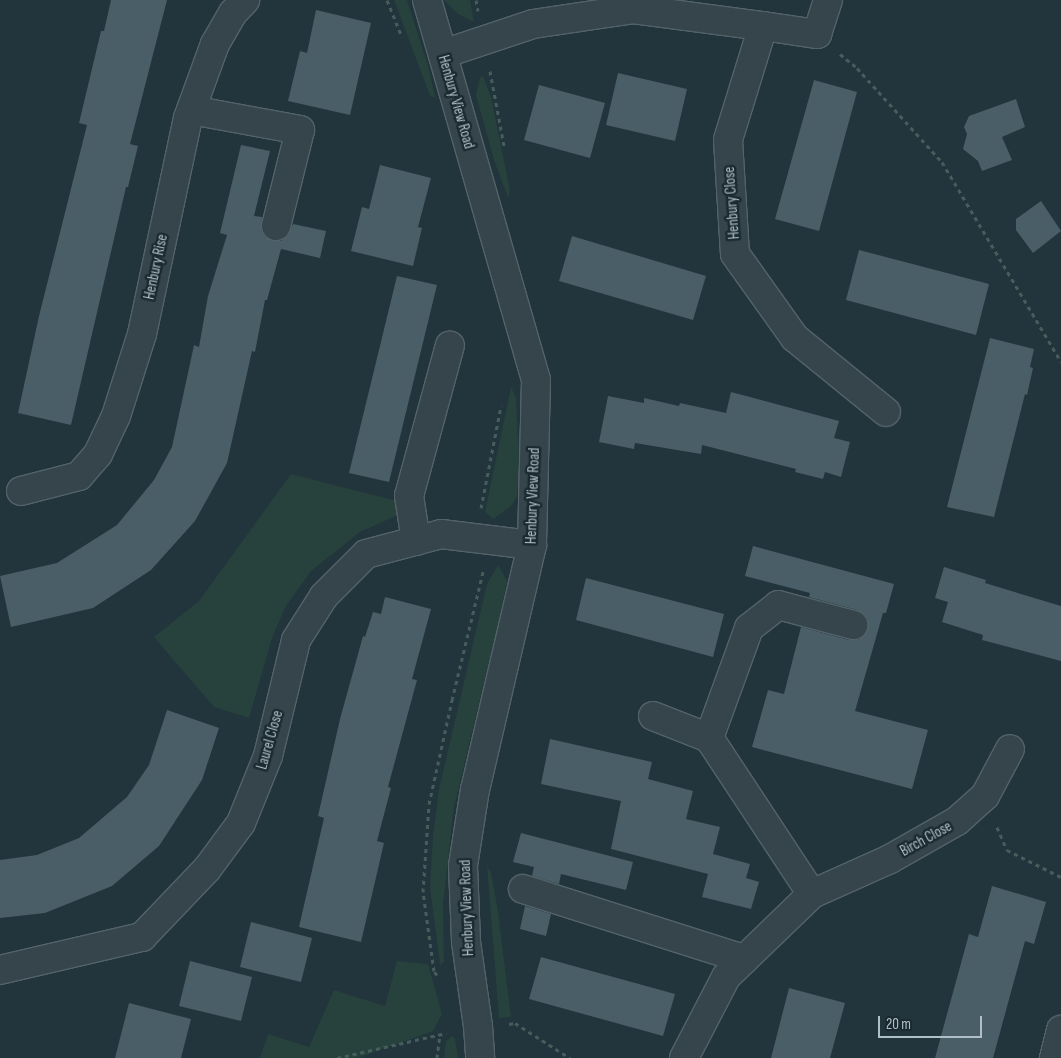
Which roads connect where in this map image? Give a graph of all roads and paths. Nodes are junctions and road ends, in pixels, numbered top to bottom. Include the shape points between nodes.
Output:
1 (245, 0) edge
2 (427, 0) edge
3 (476, 0) edge
4 (828, 0) edge
5 (763, 26) junction
6 (817, 34) junction
7 (484, 40) junction
8 (443, 54) junction
9 (191, 110) junction
10 (506, 152) dead end
11 (276, 226) dead end
12 (450, 345) dead end
13 (1061, 362) edge
14 (502, 401) dead end
15 (886, 412) dead end
16 (21, 491) dead end
17 (475, 538) junction
18 (416, 540) junction
19 (532, 545) junction
20 (853, 625) dead end
21 (653, 716) dead end
22 (709, 738) junction
23 (1010, 749) dead end
24 (985, 796) junction
25 (1061, 876) edge
26 (523, 889) dead end
27 (812, 894) junction
28 (744, 960) junction
29 (0, 970) edge
30 (478, 1026) junction
31 (1061, 1030) edge
32 (440, 1034) junction
33 (337, 1058) edge
34 (437, 1058) edge
35 (480, 1058) edge
36 (570, 1058) edge
37 (684, 1058) edge
38 (1054, 1058) edge

1 - 9 street, Henbury Rise via 233,13 215,44
2 - 8 street, Henbury View Road
3 - 7 path
4 - 6 street
5 - 6 street
5 - 7 street via 633,9 533,24
5 - 15 street, Henbury Close via 728,140 735,254 795,338
6 - 13 path via 857,68 942,162
7 - 8 street
7 - 10 path
8 - 19 street, Henbury View Road via 536,380
9 - 11 street via 300,130
9 - 16 street, Henbury Rise via 142,334 116,416 98,454 79,476
12 - 18 street via 410,496
14 - 17 path
17 - 18 street, Laurel Close via 442,534
17 - 19 street, Laurel Close
18 - 29 street, Laurel Close via 366,554 324,596 296,640 268,756 241,823 207,869 142,937
19 - 30 street, Henbury View Road via 475,789 463,866 466,942
20 - 22 street via 778,605 749,628
21 - 22 street
22 - 27 street
23 - 24 street, Birch Close
24 - 25 path via 1007,850
24 - 27 street, Birch Close via 957,821 890,858
26 - 28 street
27 - 28 street, Birch Close
28 - 37 street, Birch Close via 726,977
30 - 32 path
30 - 35 street, Henbury View Road
30 - 36 path via 515,1023
31 - 38 street
32 - 33 path
32 - 34 path

